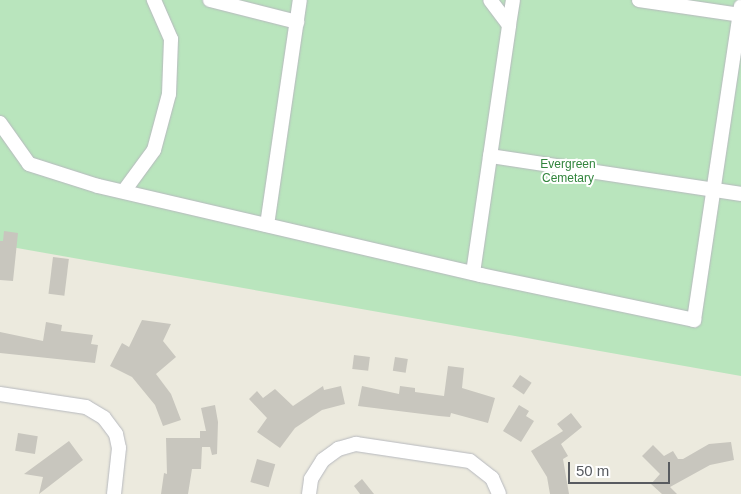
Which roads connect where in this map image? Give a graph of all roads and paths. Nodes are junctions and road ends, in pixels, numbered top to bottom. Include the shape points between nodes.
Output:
1 (154, 0) edge
2 (210, 0) edge
3 (300, 0) edge
4 (490, 0) edge
5 (513, 0) edge
6 (638, 0) edge
7 (740, 11) edge
8 (297, 22) junction
9 (509, 25) junction
10 (0, 123) edge
11 (490, 156) junction
12 (713, 189) junction
13 (124, 192) junction
14 (741, 194) edge
15 (267, 225) junction
16 (472, 273) junction
17 (0, 394) edge
18 (114, 494) edge
19 (308, 494) edge
20 (499, 494) edge

1 - 13 street via 170,39 169,94 154,150
2 - 8 street
3 - 8 street
4 - 9 street
5 - 9 street
6 - 7 street
7 - 12 street
8 - 15 street
9 - 11 street
10 - 13 street via 29,164
11 - 12 street
11 - 16 street
12 - 14 street
12 - 16 street via 694,320
13 - 15 street
15 - 16 street
17 - 18 street via 86,407 111,425 120,448
19 - 20 street via 315,471 338,449 356,444 462,458 478,465 492,478

